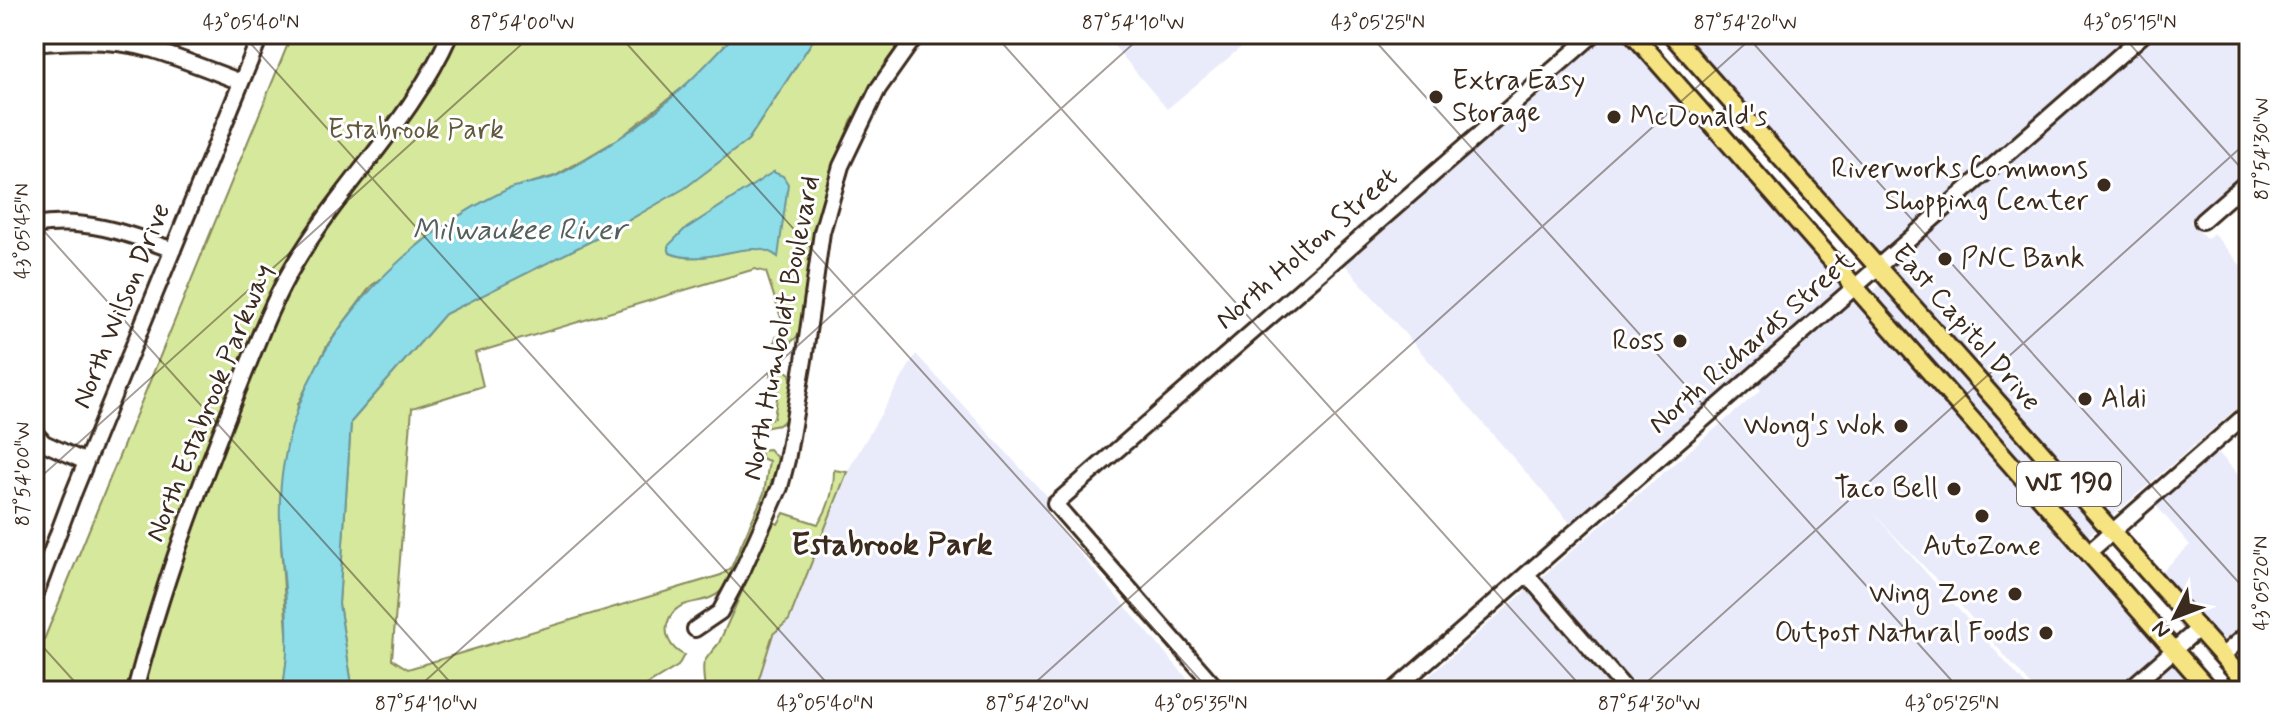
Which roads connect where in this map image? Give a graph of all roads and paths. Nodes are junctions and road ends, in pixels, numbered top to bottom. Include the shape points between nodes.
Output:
1 (261, 34) edge
2 (450, 34) edge
3 (917, 34) edge
4 (1594, 34) edge
5 (1633, 34) edge
6 (1671, 34) edge
7 (2144, 34) edge
8 (34, 44) edge
9 (241, 82) junction
10 (2249, 180) edge
11 (2202, 221) dead end
12 (34, 226) edge
13 (173, 250) junction
14 (1878, 268) junction
15 (1855, 287) junction
16 (2249, 412) edge
17 (34, 432) edge
18 (86, 462) junction
19 (2112, 532) junction
20 (2088, 553) junction
21 (1527, 575) junction
22 (34, 598) edge
23 (695, 629) dead end
24 (2198, 629) junction
25 (2249, 632) edge
26 (2174, 650) junction
27 (2222, 656) junction
28 (2249, 686) edge
29 (135, 691) edge
30 (1219, 691) edge
31 (1393, 691) edge
32 (1627, 691) edge
33 (2127, 691) edge
34 (2210, 691) edge

1 - 9 street, North Wilson Drive
2 - 29 street, North Estabrook Parkway via 430,76 318,229 274,302 191,511
3 - 23 street, North Humboldt Boulevard via 878,89 841,166 822,232 780,487 720,612
4 - 30 street, North Holton Street via 1055,504
5 - 15 main road, East Capitol Drive / WI 190
6 - 14 main road, East Capitol Drive / WI 190
7 - 14 street, North Richards Street
8 - 9 street via 83,40 151,49
9 - 13 street, North Wilson Drive
10 - 11 street
12 - 13 street via 79,224 119,230
13 - 18 street, North Wilson Drive
14 - 15 street, North Richards Street
14 - 19 main road, East Capitol Drive / WI 190
15 - 20 main road, East Capitol Drive / WI 190
15 - 21 street, North Richards Street
16 - 19 street
17 - 18 street via 44,443
18 - 22 street, North Wilson Drive
19 - 20 street
19 - 24 main road, East Capitol Drive / WI 190
20 - 26 main road, East Capitol Drive / WI 190
21 - 31 street, North Richards Street
21 - 32 street
24 - 26 street
24 - 27 main road, East Capitol Drive / WI 190
25 - 27 street
26 - 33 street
26 - 34 main road, WI 190
27 - 28 main road, WI 190

